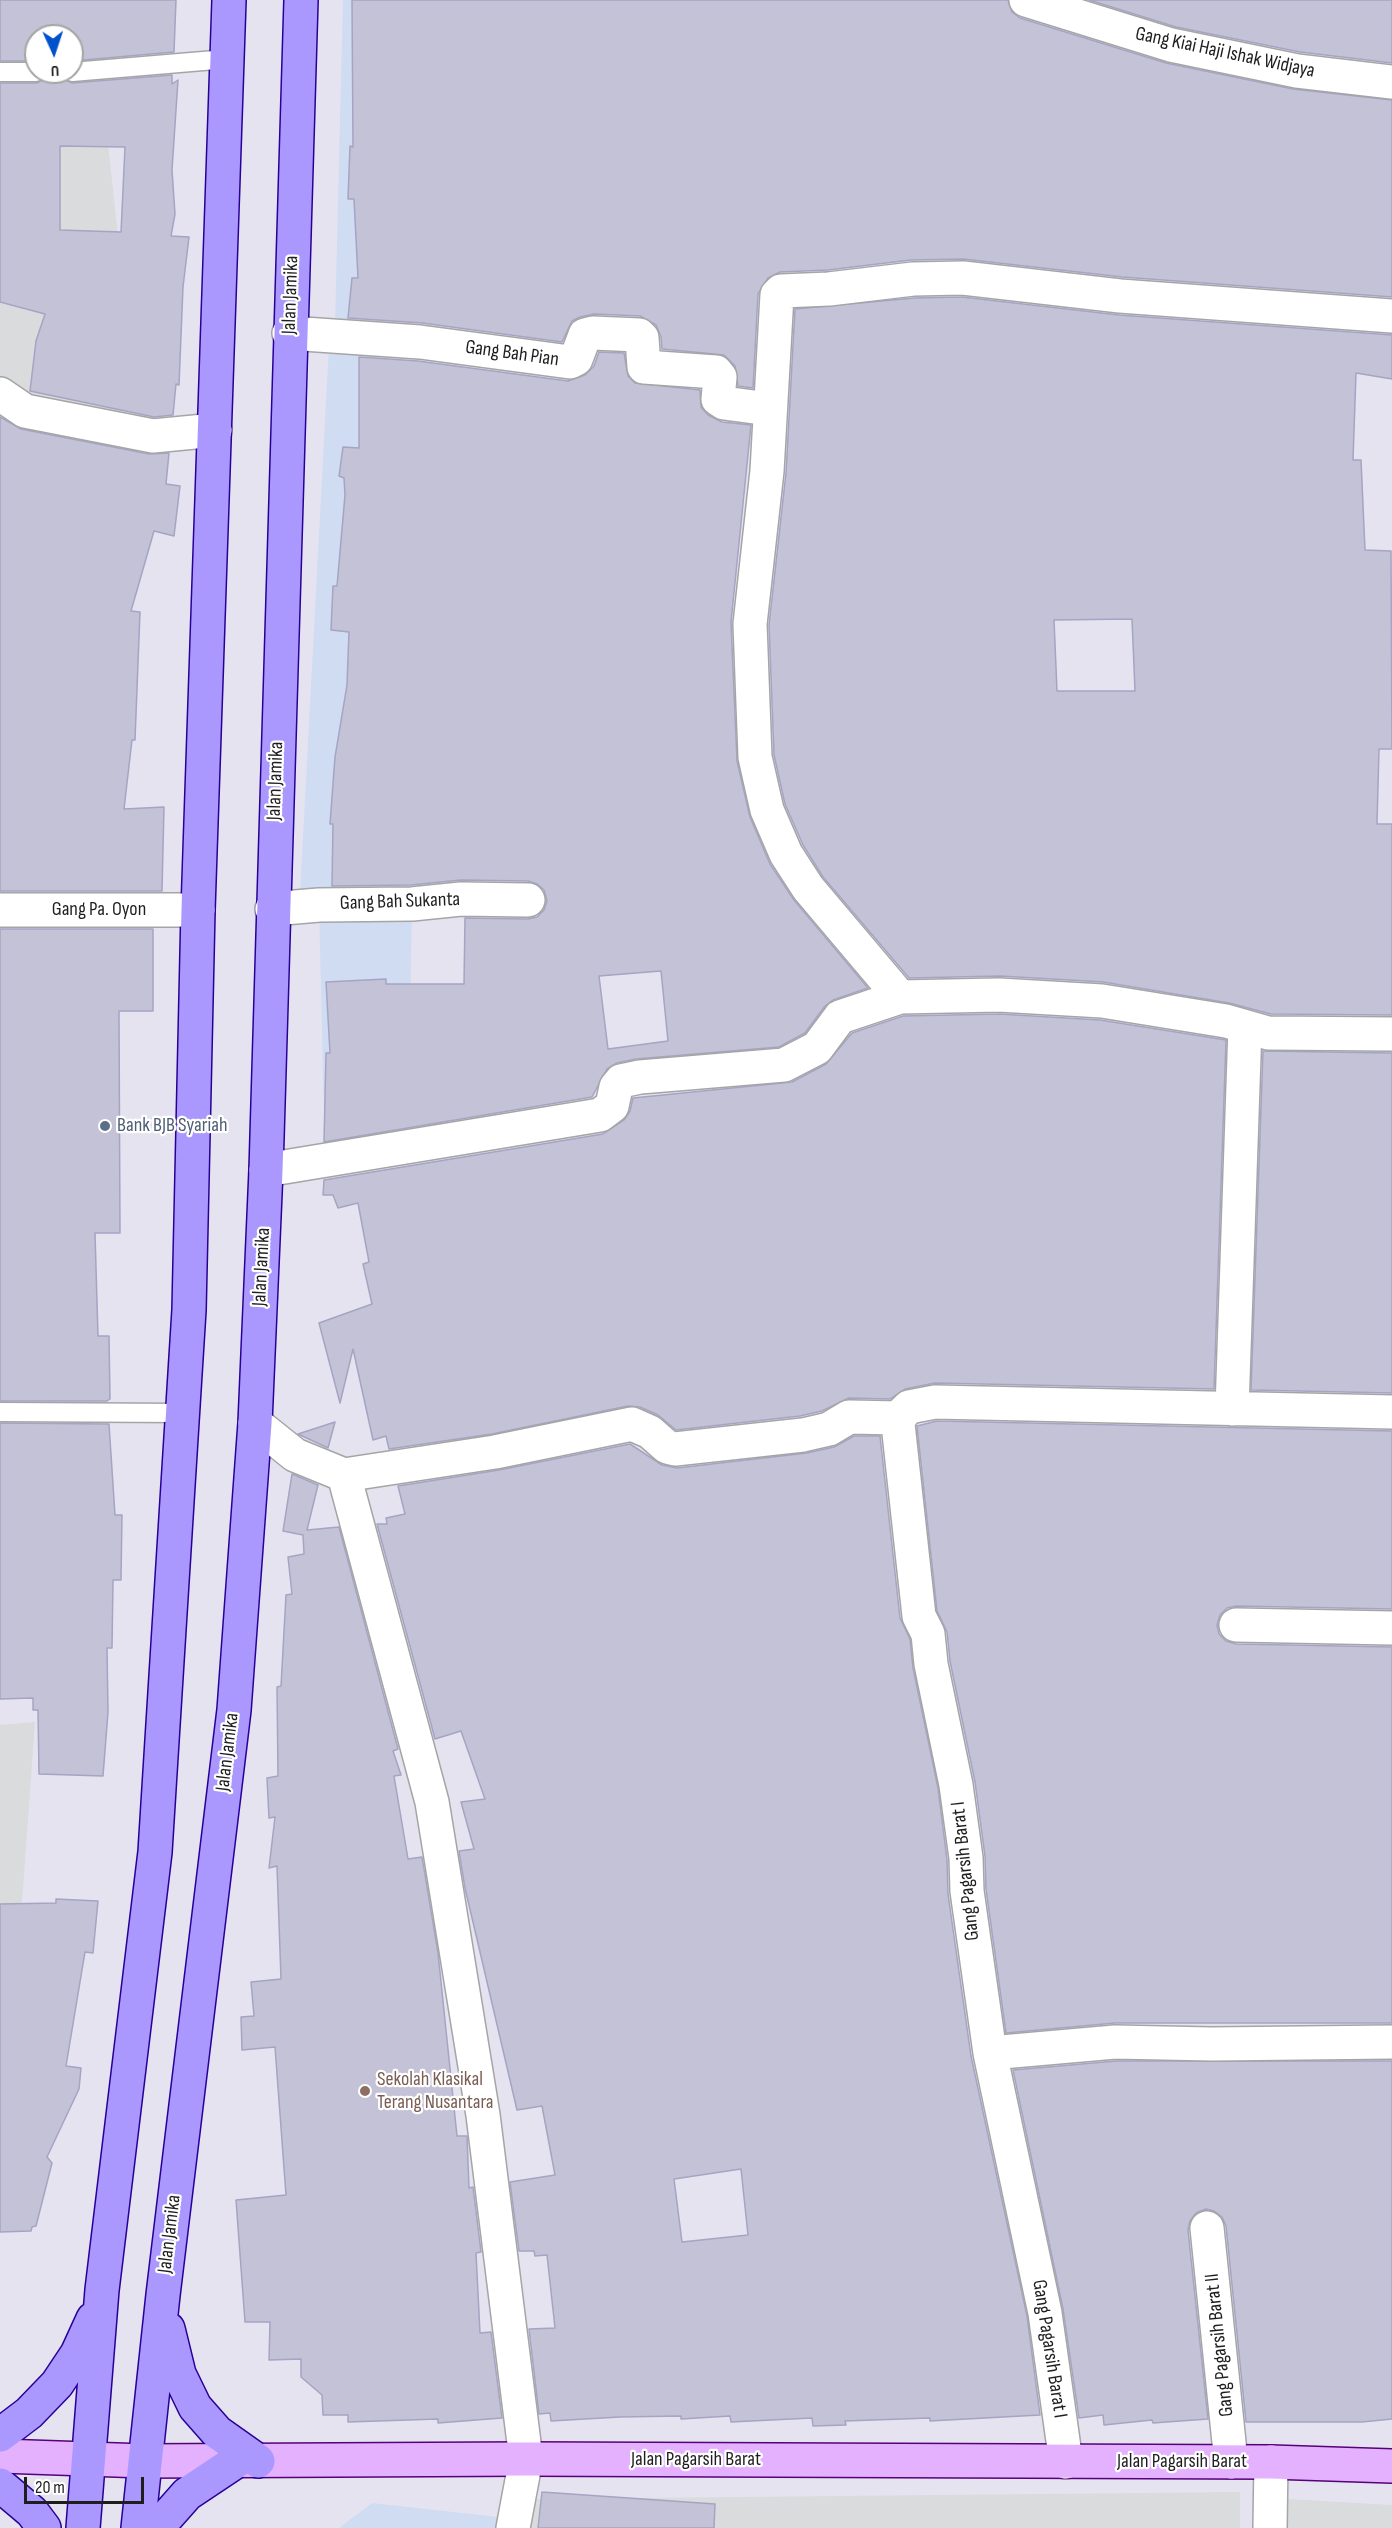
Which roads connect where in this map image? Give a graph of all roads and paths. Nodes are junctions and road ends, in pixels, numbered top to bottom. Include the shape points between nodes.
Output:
1 (229, 0) edge
2 (301, 0) edge
3 (1026, 0) edge
4 (227, 59) junction
5 (84, 71) edge
6 (0, 72) edge
7 (24, 72) edge
8 (1392, 82) edge
9 (1392, 316) edge
10 (289, 333) junction
11 (0, 394) edge
12 (769, 409) junction
13 (214, 430) junction
14 (528, 900) dead end
15 (272, 909) junction
16 (0, 910) edge
17 (198, 910) junction
18 (900, 997) junction
19 (1245, 1027) junction
20 (1392, 1034) edge
21 (266, 1170) junction
22 (1232, 1409) junction
23 (0, 1412) edge
24 (1392, 1412) edge
25 (183, 1413) junction
26 (900, 1418) junction
27 (255, 1423) junction
28 (344, 1475) junction
29 (1236, 1625) dead end
30 (1392, 1628) edge
31 (1392, 2042) edge
32 (990, 2053) junction
33 (1207, 2228) dead end
34 (102, 2290) junction
35 (163, 2295) junction
36 (0, 2435) edge
37 (0, 2456) edge
38 (89, 2458) junction
39 (526, 2459) junction
40 (145, 2461) junction
41 (248, 2461) junction
42 (1066, 2462) junction
43 (1231, 2462) junction
44 (1271, 2462) junction
45 (1392, 2466) edge
46 (0, 2485) edge
47 (44, 2528) edge
48 (83, 2528) edge
49 (138, 2528) edge
50 (157, 2528) edge
51 (513, 2528) edge
52 (1270, 2528) edge

1 - 4 main road
2 - 10 main road, Jalan Jamika
3 - 8 street, Gang Kiai Haji Ishak Widjaya via 1171,45 1297,71
4 - 5 lane
4 - 13 main road
6 - 7 lane
9 - 12 street via 1120,296 963,278 785,290 777,295
10 - 12 street, Gang Bah Pian via 420,342 570,362 576,359 585,335 639,335 644,367 716,372 720,377 718,399
10 - 15 main road, Jalan Jamika
11 - 13 street via 25,411 153,436
12 - 18 street via 767,471 750,624 755,757 767,810 786,854 819,902
13 - 17 main road
14 - 15 street, Gang Bah Sukanta via 461,899
15 - 21 main road, Jalan Jamika
16 - 17 street, Gang Pa. Oyon
17 - 25 main road
18 - 19 street via 999,995 1102,1001
18 - 21 street via 840,1017 817,1048 784,1065 640,1077 621,1081 612,1106 600,1115
19 - 20 street via 1268,1033
19 - 22 street
21 - 27 main road, Jalan Jamika
22 - 24 street
22 - 26 street via 935,1402 909,1407
23 - 25 lane
25 - 34 main road via 155,1852
26 - 28 street via 849,1418 829,1429 803,1435 675,1449 632,1424 495,1452
26 - 32 street, Gang Pagarsih Barat I via 919,1616 928,1634 956,1785
27 - 28 street via 295,1455
27 - 35 main road, Jalan Jamika via 234,1710
28 - 39 street via 432,1802 483,2115
29 - 30 street
31 - 32 street via 1115,2042
32 - 42 street, Gang Pagarsih Barat I via 1045,2313
33 - 43 street, Gang Pagarsih Barat II
34 - 36 main road via 86,2337 67,2369 36,2406
34 - 38 main road
35 - 40 main road, Jalan Jamika
35 - 41 main road via 174,2359 189,2396 217,2432
37 - 38 street, Jalan Pagarsih Barat
38 - 40 street, Jalan Pagarsih Barat
38 - 48 main road
39 - 41 street, Jalan Pagarsih Barat
39 - 42 street, Jalan Pagarsih Barat
39 - 51 street
40 - 41 street, Jalan Pagarsih Barat
40 - 49 main road, Jalan Jamika
41 - 50 main road via 199,2484
42 - 43 street, Jalan Pagarsih Barat
43 - 44 street, Jalan Pagarsih Barat
44 - 45 street, Jalan Pagarsih Barat
44 - 52 street
46 - 47 main road via 32,2512

